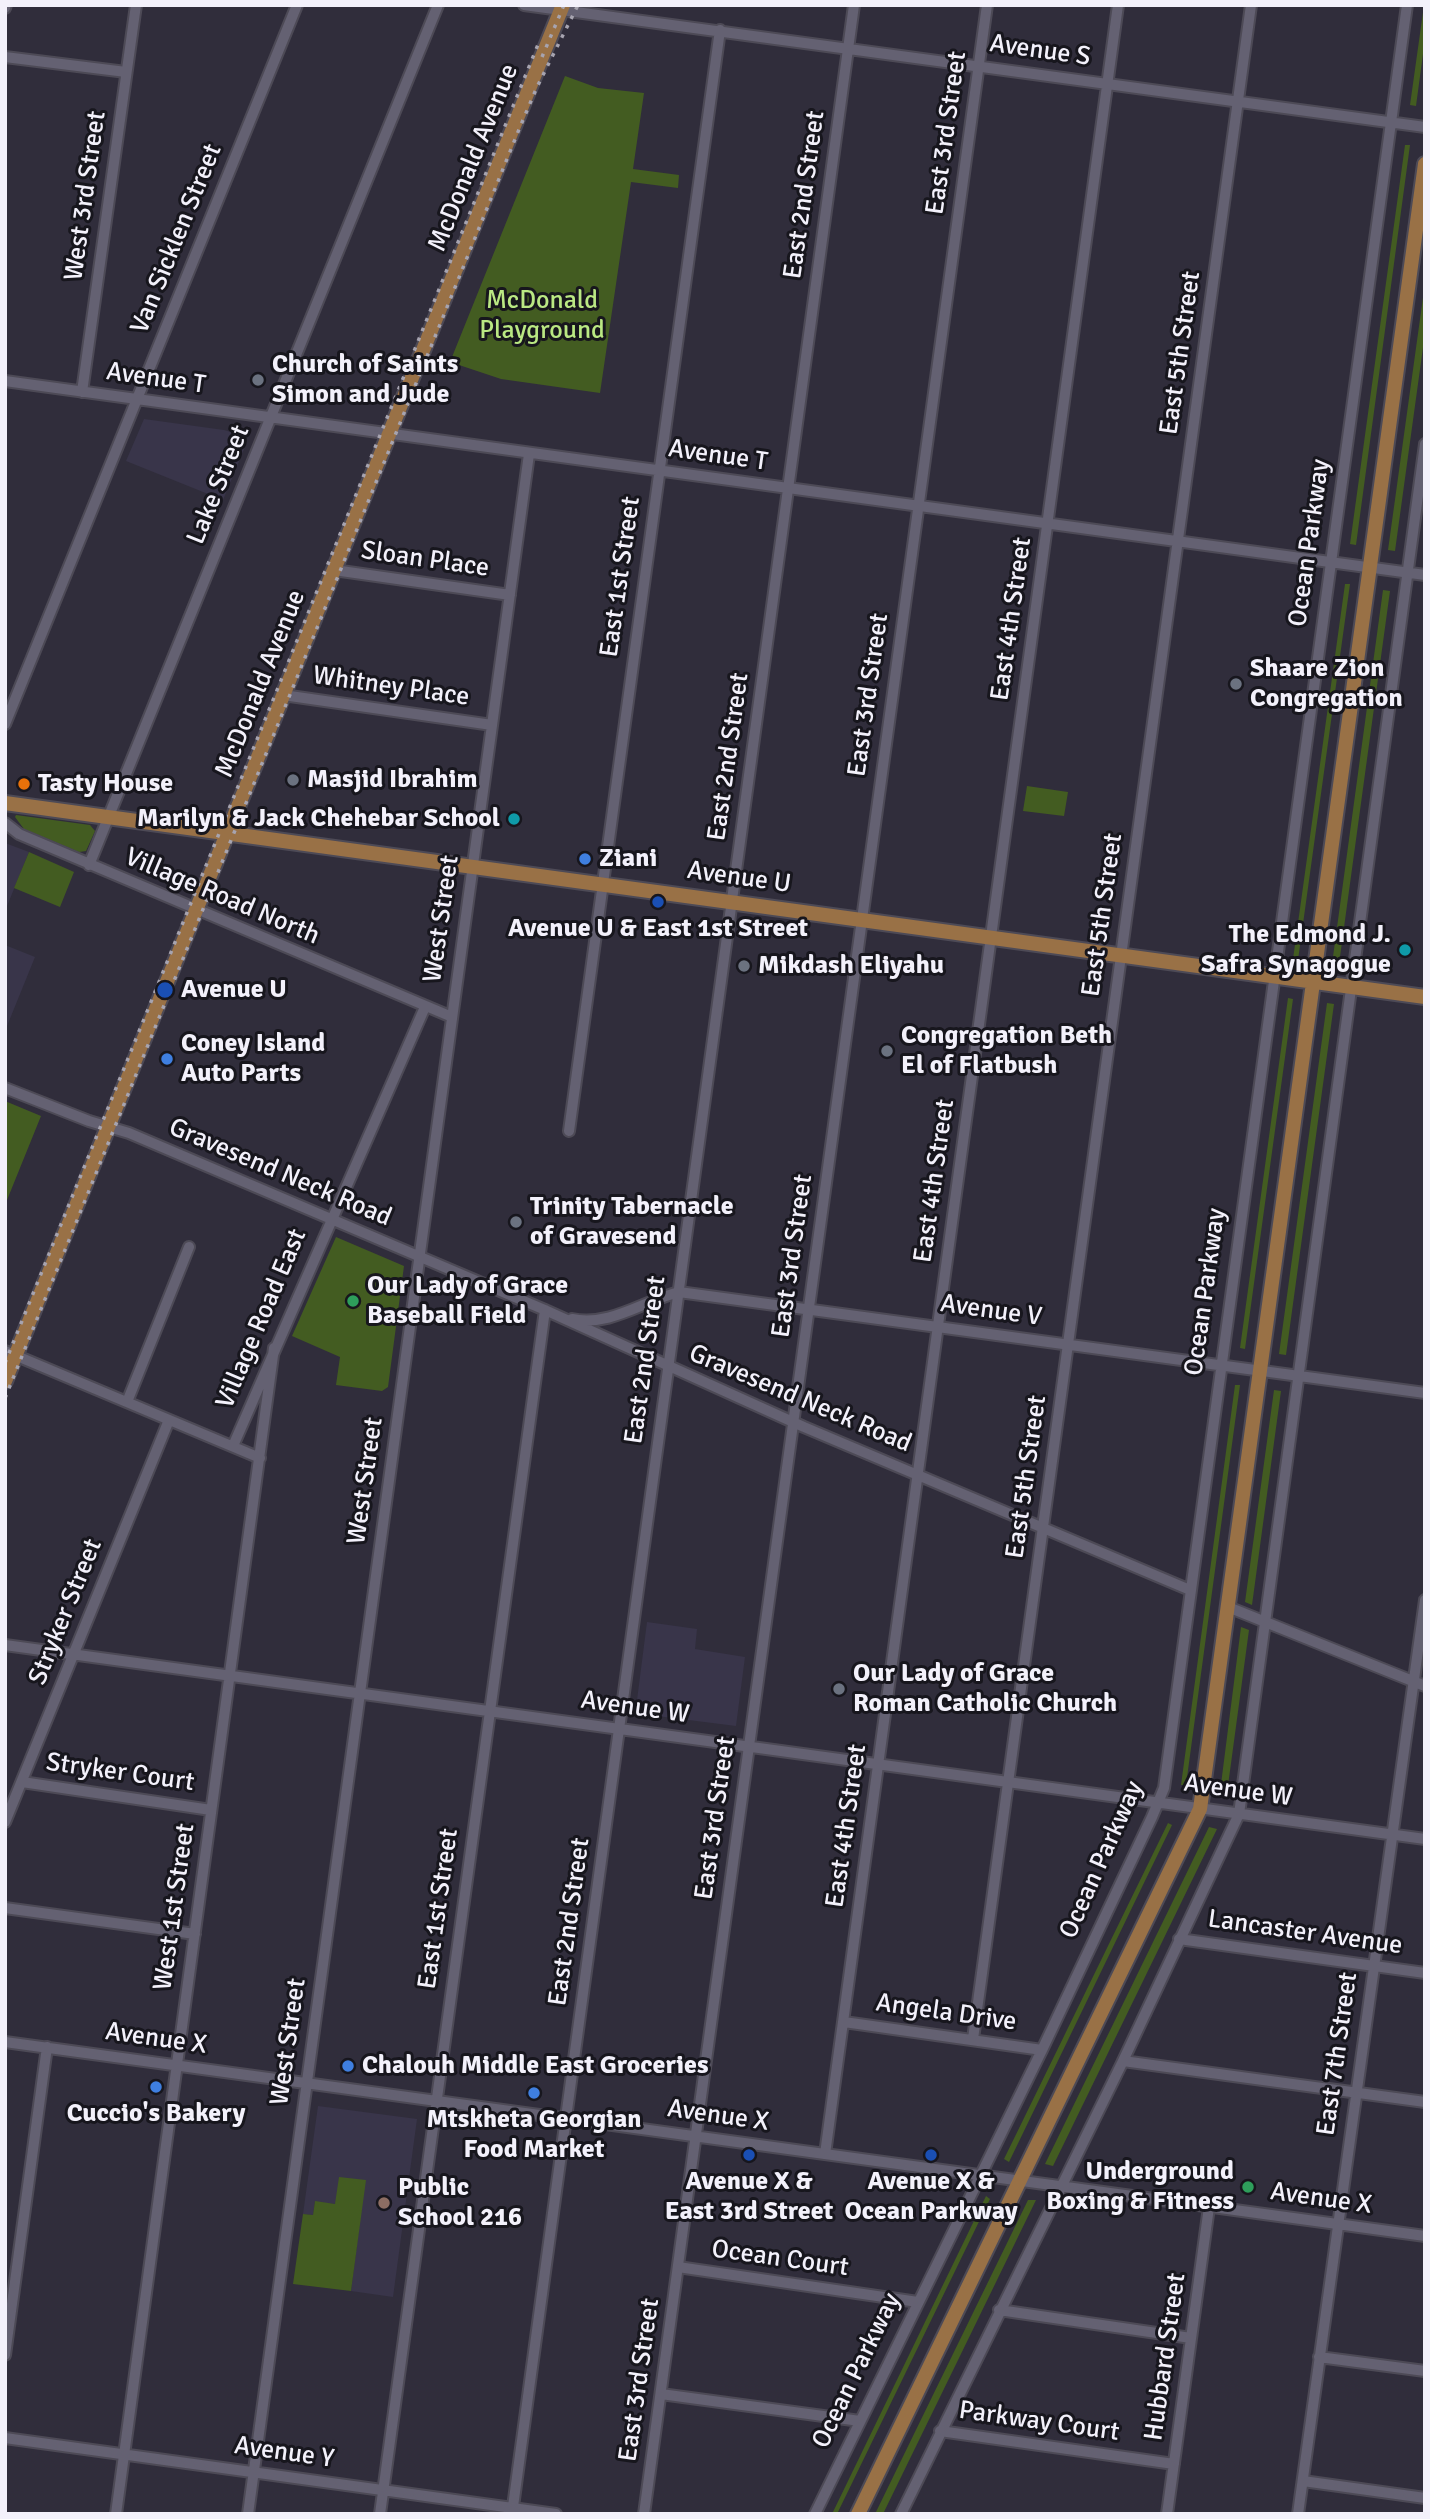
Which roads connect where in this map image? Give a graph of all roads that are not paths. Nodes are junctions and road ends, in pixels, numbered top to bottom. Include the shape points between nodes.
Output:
1 (135, 5) edge
2 (297, 5) edge
3 (438, 5) edge
4 (524, 5) edge
5 (854, 5) edge
6 (987, 5) edge
7 (1118, 5) edge
8 (1251, 5) edge
9 (1407, 5) edge
10 (562, 8) edge
11 (720, 30) junction
12 (848, 48) junction
13 (5, 57) edge
14 (979, 66) junction
15 (126, 72) junction
16 (1108, 83) junction
17 (1238, 101) junction
18 (1392, 122) junction
19 (1425, 127) edge
20 (1425, 164) edge
21 (5, 381) edge
22 (82, 392) junction
23 (137, 399) junction
24 (271, 418) junction
25 (389, 434) junction
26 (1425, 444) edge
27 (529, 454) junction
28 (659, 471) junction
29 (789, 488) junction
30 (918, 506) junction
31 (1048, 524) junction
32 (1178, 541) junction
33 (1332, 563) junction
34 (1370, 568) junction
35 (334, 570) junction
36 (1407, 572) junction
37 (1425, 575) edge
38 (510, 595) junction
39 (283, 695) junction
40 (5, 724) edge
41 (492, 725) junction
42 (5, 803) edge
43 (109, 817) junction
44 (5, 822) edge
45 (226, 833) junction
46 (89, 865) junction
47 (472, 867) junction
48 (602, 885) junction
49 (732, 902) junction
50 (195, 910) junction
51 (862, 920) junction
52 (991, 938) junction
53 (1121, 955) junction
54 (1275, 976) junction
55 (1313, 981) junction
56 (1350, 986) junction
57 (1425, 996) edge
58 (425, 1007) junction
59 (452, 1017) junction
60 (5, 1088) edge
61 (109, 1127) junction
62 (569, 1131) dead end
63 (330, 1219) junction
64 (189, 1247) dead end
65 (419, 1257) junction
66 (678, 1292) junction
67 (809, 1309) junction
68 (545, 1310) junction
69 (556, 1315) junction
70 (938, 1326) junction
71 (1068, 1344) junction
72 (274, 1348) junction
73 (10, 1354) edge
74 (1221, 1365) junction
75 (668, 1366) junction
76 (1260, 1371) junction
77 (1299, 1376) junction
78 (5, 1381) edge
79 (1425, 1393) edge
80 (127, 1402) junction
81 (169, 1420) junction
82 (794, 1422) junction
83 (233, 1446) junction
84 (260, 1458) junction
85 (918, 1475) junction
86 (1043, 1528) junction
87 (1190, 1590) junction
88 (1425, 1600) edge
89 (1228, 1607) junction
90 (1265, 1622) junction
91 (5, 1645) edge
92 (73, 1654) junction
93 (229, 1675) junction
94 (1413, 1681) junction
95 (1425, 1686) edge
96 (359, 1693) junction
97 (489, 1711) junction
98 (619, 1729) junction
99 (749, 1747) junction
100 (878, 1764) junction
101 (22, 1782) junction
102 (1008, 1782) junction
103 (1159, 1803) junction
104 (1200, 1809) junction
105 (211, 1810) junction
106 (1239, 1814) junction
107 (5, 1822) edge
108 (1391, 1835) junction
109 (1425, 1839) edge
110 (5, 1908) edge
111 (195, 1934) junction
112 (1180, 1939) junction
113 (1373, 1966) junction
114 (1425, 1973) edge
115 (844, 2022) junction
116 (973, 2039) junction
117 (5, 2042) edge
118 (47, 2047) junction
119 (1042, 2050) junction
120 (1123, 2061) junction
121 (176, 2065) junction
122 (307, 2083) junction
123 (1356, 2092) junction
124 (436, 2101) junction
125 (1425, 2102) edge
126 (565, 2118) junction
127 (695, 2136) junction
128 (825, 2154) junction
129 (979, 2175) junction
130 (1020, 2181) junction
131 (1060, 2186) junction
132 (1209, 2207) junction
133 (1339, 2224) junction
134 (1425, 2236) edge
135 (678, 2267) junction
136 (918, 2302) junction
137 (999, 2310) junction
138 (1191, 2338) junction
139 (5, 2355) edge
140 (1320, 2357) junction
141 (1425, 2371) edge
142 (661, 2394) junction
143 (860, 2421) junction
144 (940, 2431) junction
145 (5, 2438) edge
146 (124, 2455) junction
147 (1174, 2464) junction
148 (254, 2472) junction
149 (1303, 2481) junction
150 (383, 2490) junction
151 (1425, 2498) edge
152 (512, 2511) edge
153 (116, 2514) edge
154 (248, 2514) edge
155 (380, 2514) edge
156 (556, 2514) edge
157 (644, 2514) edge
158 (815, 2514) edge
159 (858, 2514) edge
160 (901, 2514) edge
161 (1167, 2514) edge
162 (1298, 2514) edge

1 - 15 street, West 3rd Street
2 - 23 street, Van Sicklen Street
3 - 24 street, Lake Street
4 - 10 street, Avenue S
5 - 12 street, East 2nd Street
6 - 14 street, East 3rd Street
7 - 16 street, East 4th Street
8 - 17 street, East 5th Street
9 - 18 street, Ocean Parkway
10 - 11 street, Avenue S
10 - 25 main road, McDonald Avenue
11 - 12 street, Avenue S
11 - 28 street, East 1st Street
12 - 14 street, Avenue S
12 - 29 street, East 2nd Street
13 - 15 street
14 - 16 street, Avenue S
14 - 30 street, East 3rd Street
15 - 22 street, West 3rd Street
16 - 17 street, Avenue S
16 - 31 street, East 4th Street
17 - 18 street, Avenue S
17 - 32 street, East 5th Street
18 - 19 street, Avenue S
18 - 33 street, Ocean Parkway
20 - 34 main road
21 - 22 street, Avenue T
22 - 23 street, Avenue T
23 - 24 street, Avenue T
23 - 40 street, Van Sicklen Street
24 - 25 street, Avenue T
24 - 43 street, Lake Street
25 - 27 street, Avenue T
25 - 35 main road, McDonald Avenue
26 - 36 street
27 - 28 street, Avenue T
27 - 38 street, West Street
28 - 29 street, Avenue T
28 - 48 street, East 1st Street
29 - 30 street, Avenue T
29 - 49 street, East 2nd Street
30 - 31 street, Avenue T
30 - 51 street, East 3rd Street
31 - 32 street, Avenue T
31 - 52 street, East 4th Street
32 - 33 street, Avenue T
32 - 53 street, East 5th Street
33 - 34 street, Avenue T
33 - 54 street, Ocean Parkway
34 - 36 street, Avenue T
34 - 55 main road
35 - 38 street, Sloan Place
35 - 39 main road, McDonald Avenue
36 - 37 street, Avenue T
36 - 56 street
38 - 41 street, West Street
39 - 41 street, Whitney Place
39 - 45 main road, McDonald Avenue
41 - 47 street, West Street
42 - 43 main road, Avenue U
43 - 45 main road, Avenue U
43 - 46 street, Lake Street
44 - 46 street, Village Road North via 19,834
45 - 47 main road, Avenue U
45 - 50 main road, McDonald Avenue
46 - 50 street, Village Road North
47 - 48 main road, Avenue U
47 - 59 street, West Street
48 - 49 main road, Avenue U
48 - 62 street, East 1st Street
49 - 51 main road, Avenue U
49 - 66 street, East 2nd Street
50 - 58 street, Village Road North
50 - 61 main road, McDonald Avenue
51 - 52 main road, Avenue U
51 - 67 street, East 3rd Street
52 - 53 main road, Avenue U
52 - 70 street, East 4th Street
53 - 54 main road, Avenue U
53 - 71 street, East 5th Street
54 - 55 main road, Avenue U
54 - 74 street, Ocean Parkway
55 - 56 main road, Avenue U
55 - 76 main road
56 - 57 main road, Avenue U
56 - 77 street
58 - 59 street
58 - 63 street, Village Road East
59 - 65 street, West Street
60 - 61 street, Gravesend Neck Road
61 - 63 street, Gravesend Neck Road
61 - 73 main road, McDonald Avenue
63 - 65 street, Gravesend Neck Road
63 - 72 street, Village Road East
64 - 80 street
65 - 68 street, Gravesend Neck Road
65 - 96 street, West Street
66 - 67 street, Avenue V
66 - 69 street, Avenue V via 598,1321
66 - 75 street, East 2nd Street
67 - 70 street, Avenue V
67 - 82 street, East 3rd Street
68 - 69 street, Gravesend Neck Road
68 - 97 street, East 1st Street
69 - 75 street, Gravesend Neck Road
70 - 71 street, Avenue V
70 - 85 street, East 4th Street
71 - 74 street, Avenue V
71 - 86 street, East 5th Street
72 - 83 street, Village Road East
72 - 84 street, West 1st Street
73 - 78 main road, McDonald Avenue
73 - 80 street
74 - 76 street, Avenue V
74 - 87 street, Ocean Parkway
75 - 82 street, Gravesend Neck Road
75 - 98 street, East 2nd Street
76 - 77 street, Avenue V
76 - 89 main road
77 - 79 street, Avenue V
77 - 90 street
80 - 81 street
81 - 83 street
81 - 92 street, Stryker Street
82 - 85 street, Gravesend Neck Road
82 - 99 street, East 3rd Street
83 - 84 street
84 - 93 street, West 1st Street
85 - 86 street, Gravesend Neck Road
85 - 100 street, East 4th Street
86 - 87 street, Gravesend Neck Road
86 - 102 street, East 5th Street
87 - 103 street, Ocean Parkway
88 - 94 street, East 7th Street
89 - 90 street
89 - 104 main road
90 - 94 street
90 - 106 street
91 - 92 street, Avenue W
92 - 93 street, Avenue W
92 - 101 street, Stryker Street
93 - 96 street, Avenue W
93 - 105 street, West 1st Street
94 - 95 street
94 - 108 street, East 7th Street
96 - 97 street, Avenue W
96 - 122 street, West Street
97 - 98 street, Avenue W
97 - 124 street, East 1st Street
98 - 99 street, Avenue W
98 - 126 street, East 2nd Street
99 - 100 street, Avenue W
99 - 127 street, East 3rd Street
100 - 102 street, Avenue W
100 - 115 street, East 4th Street
101 - 105 street, Stryker Court
101 - 107 street, Stryker Street
102 - 103 street, Avenue W
102 - 116 street, East 5th Street
103 - 104 street, Avenue W
103 - 119 street, Ocean Parkway
104 - 106 street, Avenue W
104 - 130 main road
105 - 111 street, West 1st Street
106 - 108 street, Avenue W
106 - 112 street
108 - 109 street, Avenue W
108 - 113 street, East 7th Street
110 - 111 street
111 - 121 street, West 1st Street
112 - 113 street, Lancaster Avenue
112 - 120 street
113 - 114 street, Lancaster Avenue
113 - 123 street, East 7th Street
115 - 116 street, Angela Drive
115 - 128 street, East 4th Street
116 - 119 street, Angela Drive
117 - 118 street, Avenue X
118 - 121 street, Avenue X
118 - 139 street
119 - 129 street, Ocean Parkway
120 - 123 street
120 - 131 street
121 - 122 street, Avenue X
121 - 146 street, West 1st Street
122 - 124 street, Avenue X
122 - 148 street, West Street
123 - 125 street
123 - 133 street, East 7th Street
124 - 126 street, Avenue X
124 - 150 street, East 1st Street
126 - 127 street, Avenue X
126 - 152 street, East 2nd Street
127 - 128 street, Avenue X
127 - 135 street, East 3rd Street
128 - 129 street, Avenue X
129 - 130 street, Avenue X
129 - 136 street, Ocean Parkway
130 - 131 street, Avenue X
130 - 159 main road
131 - 132 street, Avenue X
131 - 137 street
132 - 133 street, Avenue X
132 - 138 street, Hubbard Street
133 - 134 street, Avenue X
133 - 140 street, East 7th Street
135 - 136 street, Ocean Court
135 - 142 street, East 3rd Street
136 - 143 street, Ocean Parkway
137 - 138 street
137 - 144 street
138 - 147 street, Hubbard Street
140 - 141 street
140 - 149 street, East 7th Street
142 - 143 street
142 - 157 street, East 3rd Street
143 - 158 street, Ocean Parkway
144 - 147 street, Parkway Court
144 - 160 street
145 - 146 street, Avenue Y
146 - 148 street, Avenue Y
146 - 153 street, West 1st Street
147 - 161 street, Hubbard Street
148 - 150 street, Avenue Y
148 - 154 street, West Street
149 - 151 street
149 - 162 street, East 7th Street
150 - 152 street, Avenue Y
150 - 155 street, East 1st Street
152 - 156 street, Avenue Y

